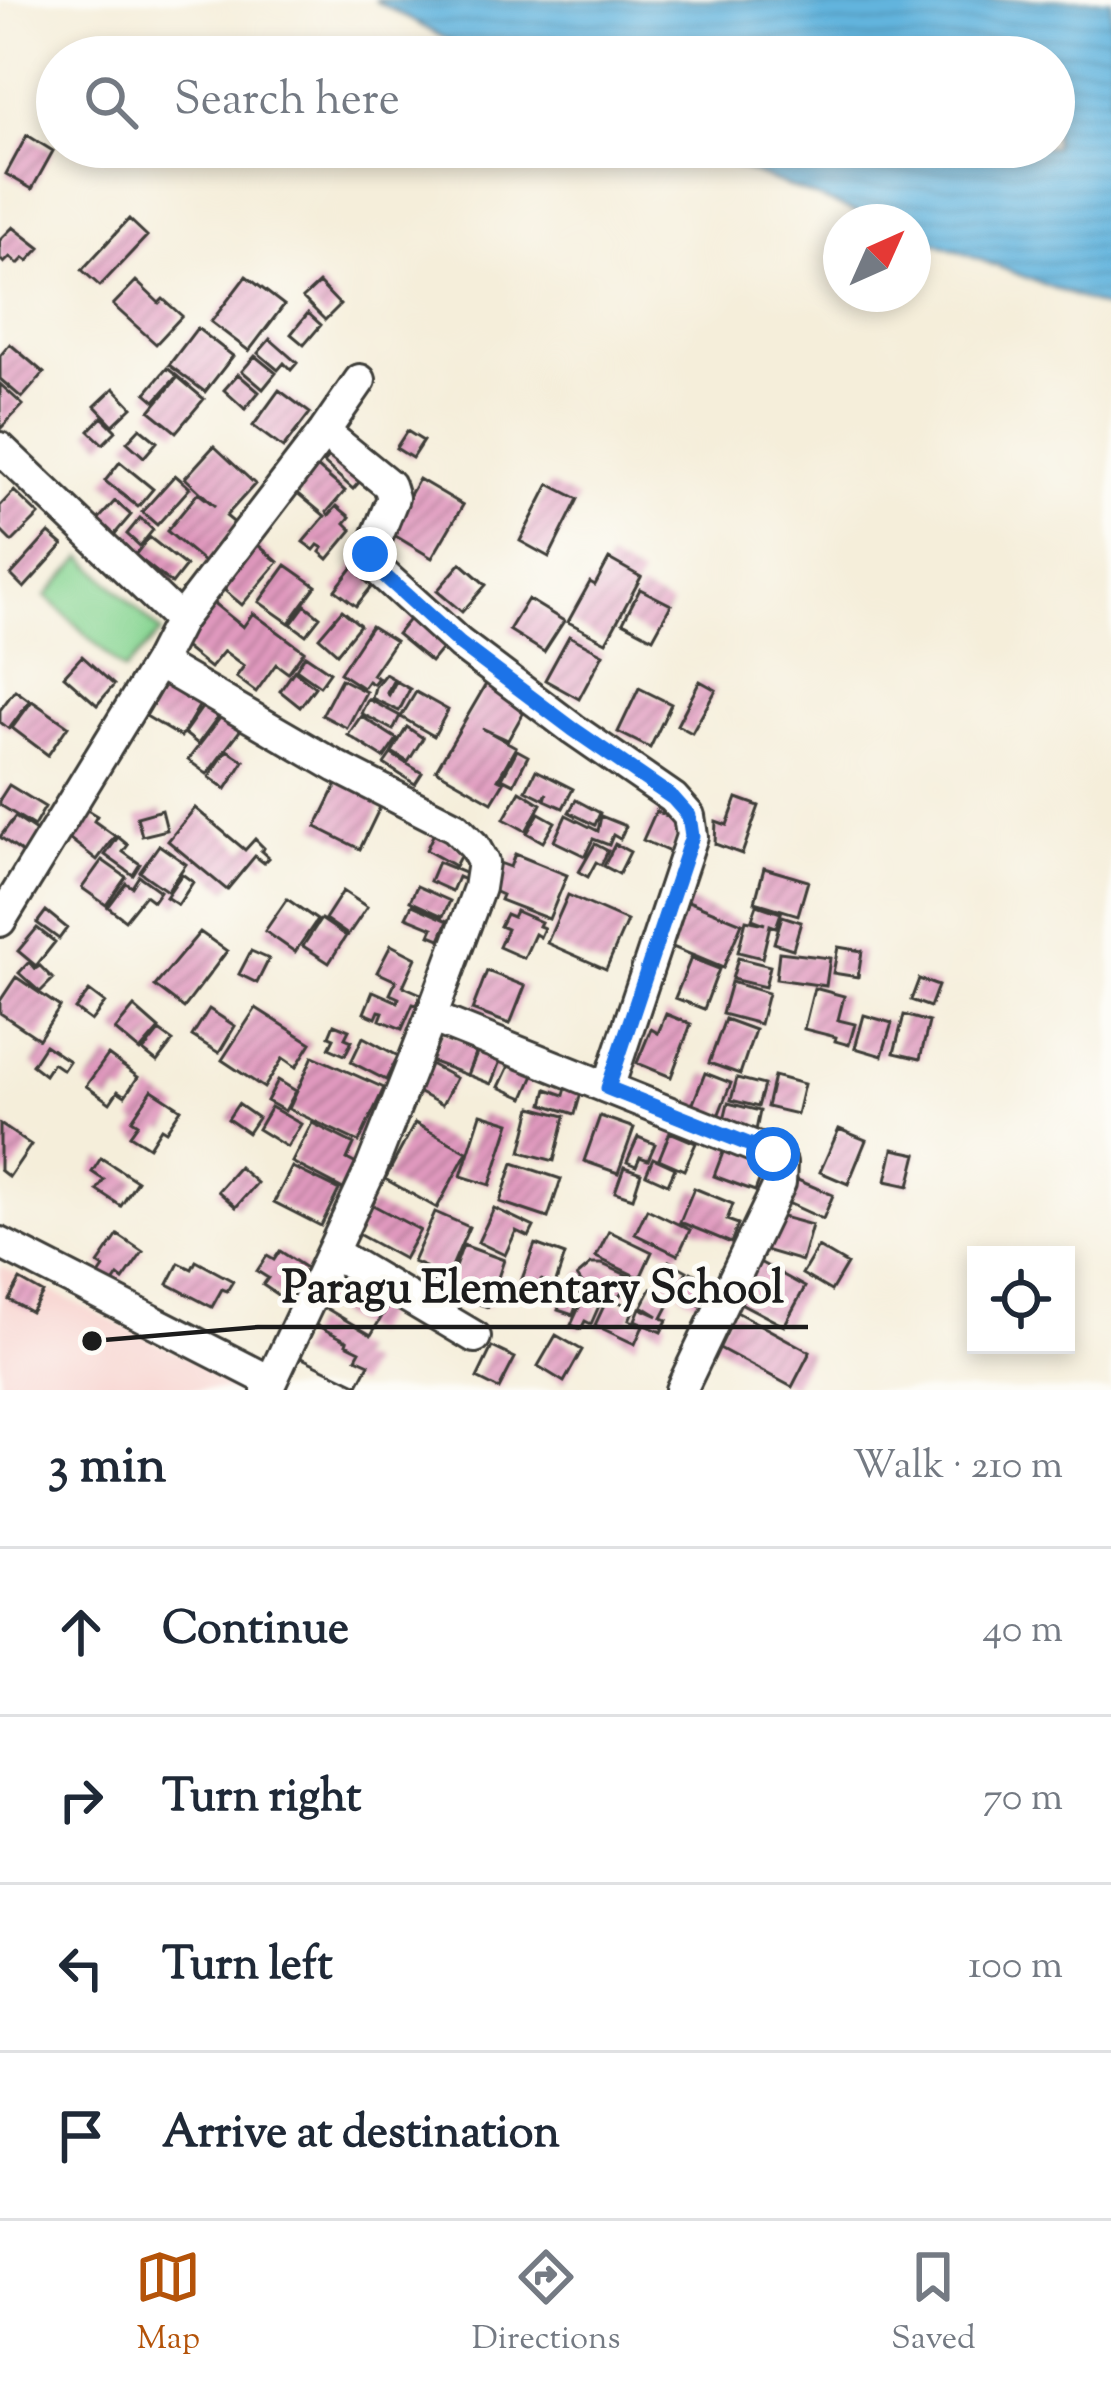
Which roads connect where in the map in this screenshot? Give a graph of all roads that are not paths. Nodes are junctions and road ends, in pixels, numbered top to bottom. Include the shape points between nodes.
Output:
1 (360, 380) dead end
2 (324, 432) junction
3 (0, 448) edge
4 (180, 620) junction
5 (158, 663) junction
6 (1, 918) edge
7 (431, 1017) junction
8 (608, 1088) junction
9 (0, 1243) edge
10 (332, 1252) junction
11 (476, 1337) dead end
12 (269, 1386) edge
13 (681, 1390) edge

1 - 2 street
2 - 4 street
2 - 8 street via 393,498 370,554 376,568 460,644 689,816 692,836
3 - 4 street
4 - 5 street
5 - 6 street
5 - 7 street via 455,827 474,846 483,862 478,888
7 - 8 street
7 - 10 street
8 - 13 street via 782,1163 780,1183
9 - 12 street
10 - 11 street
10 - 12 street

